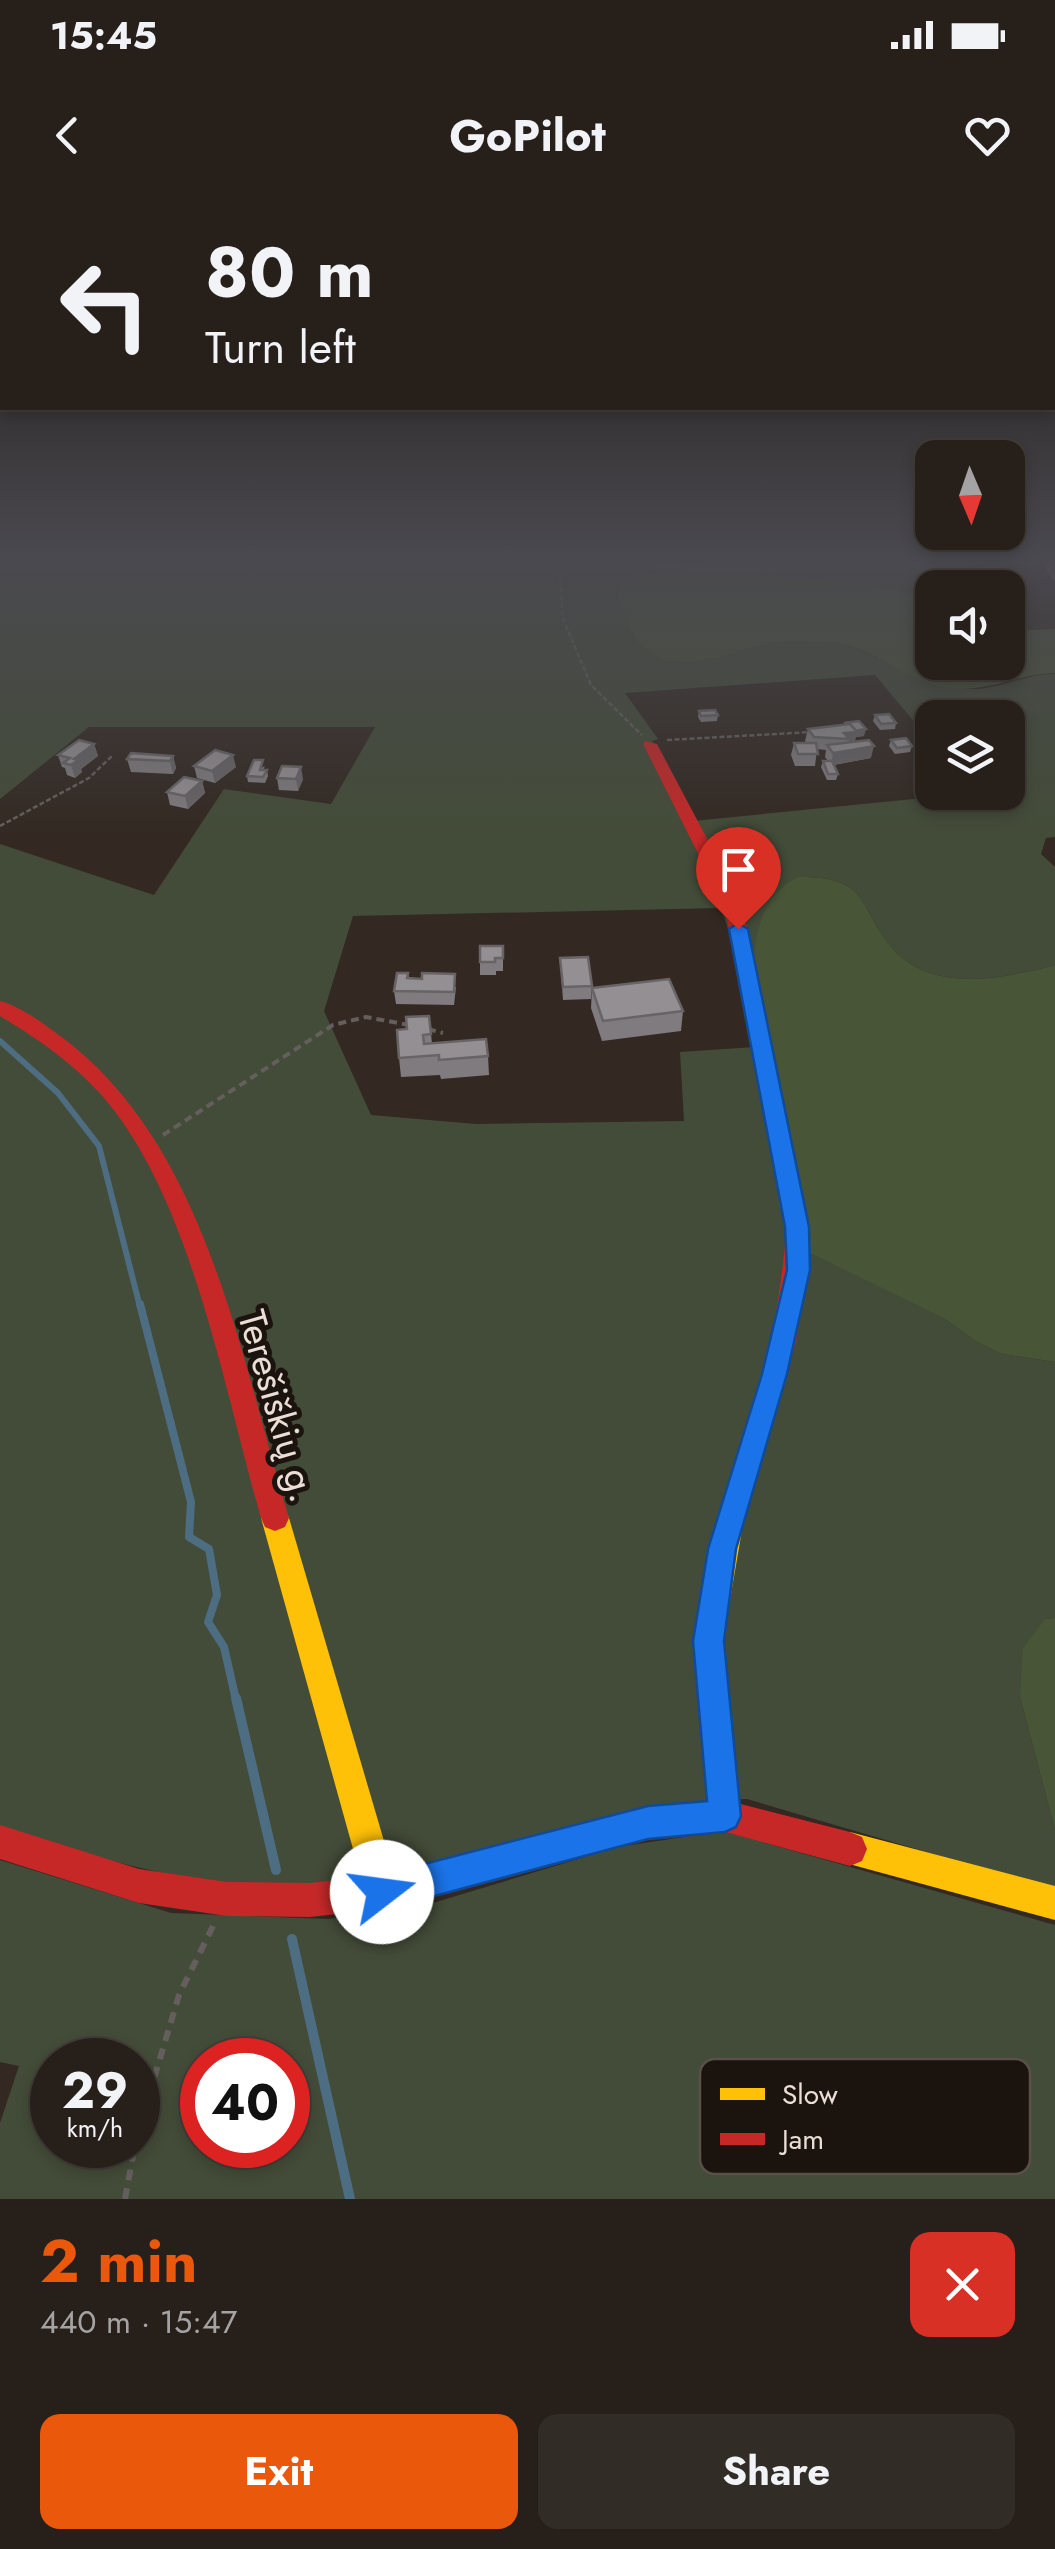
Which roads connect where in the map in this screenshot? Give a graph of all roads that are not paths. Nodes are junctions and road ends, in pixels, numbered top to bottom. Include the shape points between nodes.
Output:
1 (650, 744) road end
2 (0, 1007) edge
3 (725, 1816) junction
4 (0, 1842) edge
5 (382, 1892) junction
6 (1055, 1904) edge

1 - 3 street via 731,900 797,1227 798,1270 788,1321 722,1549 708,1641
2 - 5 street, Terešiškių g. via 56,1038 111,1086 151,1142 194,1237
3 - 5 street via 648,1823
3 - 6 street
4 - 5 street via 139,1886 227,1899

